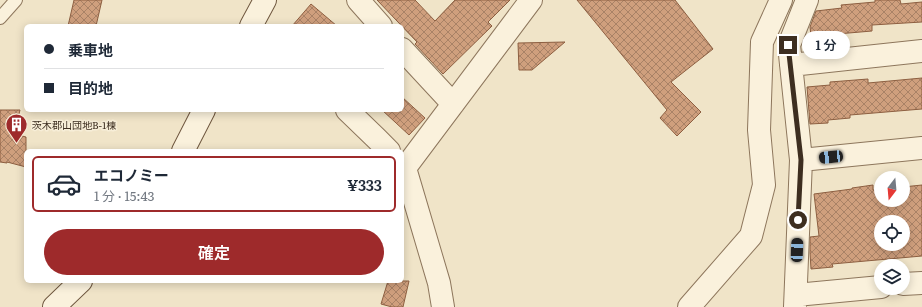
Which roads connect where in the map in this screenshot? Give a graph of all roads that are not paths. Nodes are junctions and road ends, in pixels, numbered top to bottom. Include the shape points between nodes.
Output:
1 (16, 0) edge
2 (265, 0) edge
3 (358, 0) edge
4 (531, 0) edge
5 (781, 0) edge
6 (807, 0) edge
7 (0, 18) edge
8 (254, 24) edge
9 (379, 24) edge
10 (404, 51) edge
11 (922, 51) edge
12 (791, 65) junction
13 (453, 104) junction
14 (203, 112) edge
15 (349, 112) edge
16 (922, 148) edge
17 (184, 149) edge
18 (387, 149) edge
19 (801, 160) junction
20 (404, 166) edge
21 (404, 170) edge
22 (79, 283) edge
23 (922, 283) edge
24 (910, 284) edge
25 (874, 288) edge
26 (795, 301) edge
27 (54, 307) edge
28 (443, 307) edge
29 (689, 307) edge

1 - 7 lane
2 - 8 street
3 - 9 street
4 - 13 street
5 - 29 street via 762,42 759,130 764,184 751,236
6 - 12 street via 788,45
10 - 13 street
11 - 12 street
12 - 19 street
13 - 20 street
14 - 17 street
15 - 18 street
16 - 19 street
19 - 26 street
21 - 28 street via 439,283
22 - 27 street
23 - 24 street
25 - 26 street

